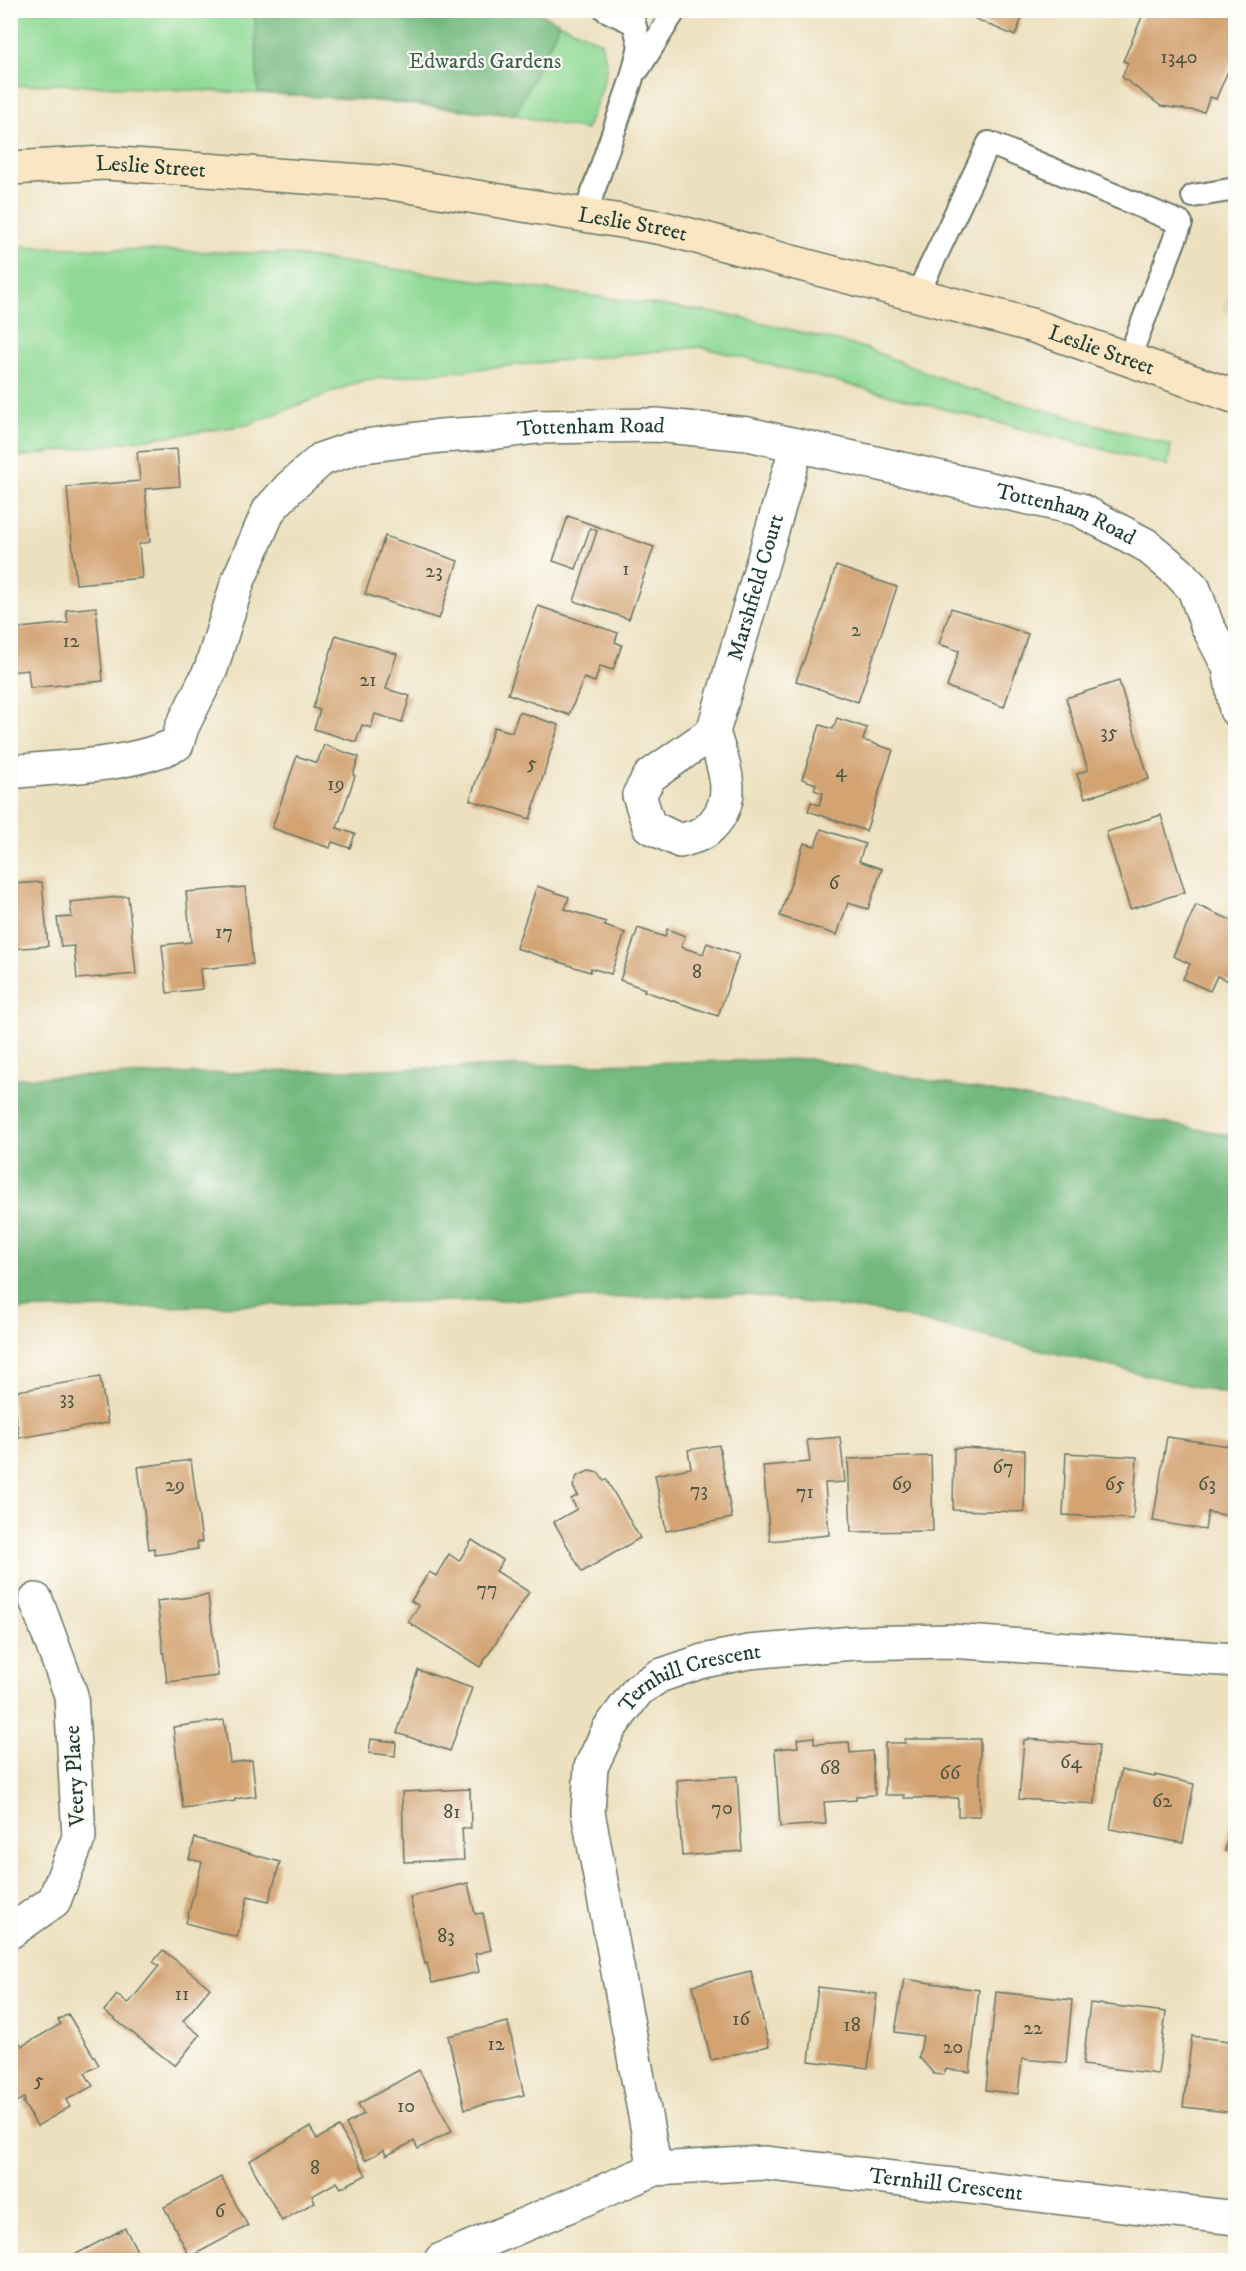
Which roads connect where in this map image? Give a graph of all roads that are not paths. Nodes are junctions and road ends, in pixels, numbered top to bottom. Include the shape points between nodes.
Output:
1 (606, 10) edge
2 (675, 10) edge
3 (631, 81) junction
4 (10, 168) edge
5 (1236, 189) edge
6 (1193, 196) dead end
7 (585, 215) junction
8 (917, 295) junction
9 (1129, 358) junction
10 (1236, 397) edge
11 (797, 445) junction
12 (1236, 710) edge
13 (713, 732) dead end
14 (10, 772) edge
15 (36, 1600) dead end
16 (1236, 1660) edge
17 (10, 1932) edge
18 (655, 2169) junction
19 (1236, 2218) edge
20 (441, 2260) edge

1 - 3 lane via 634,23 640,46
2 - 3 lane
3 - 7 lane
4 - 7 main road, Leslie Street via 105,164 391,183
5 - 6 lane
7 - 8 main road, Leslie Street via 663,228
8 - 9 main road, Leslie Street via 1031,325
8 - 9 lane via 989,143 1181,223
9 - 10 main road, Leslie Street
11 - 12 street, Tottenham Road via 1078,509 1146,545 1194,589 1229,667
11 - 13 street, Marshfield Court
11 - 14 street, Tottenham Road via 748,434 656,425 568,426 357,447 322,459 268,510 238,581 211,669 177,744 125,760
15 - 17 street, Veery Place via 71,1695 79,1837 54,1901
16 - 18 street, Ternhill Crescent via 950,1641 854,1643 749,1652 703,1661 660,1676 638,1690 609,1729 591,1767 588,1812
18 - 19 street, Ternhill Crescent via 764,2163
18 - 20 street, Ternhill Crescent

